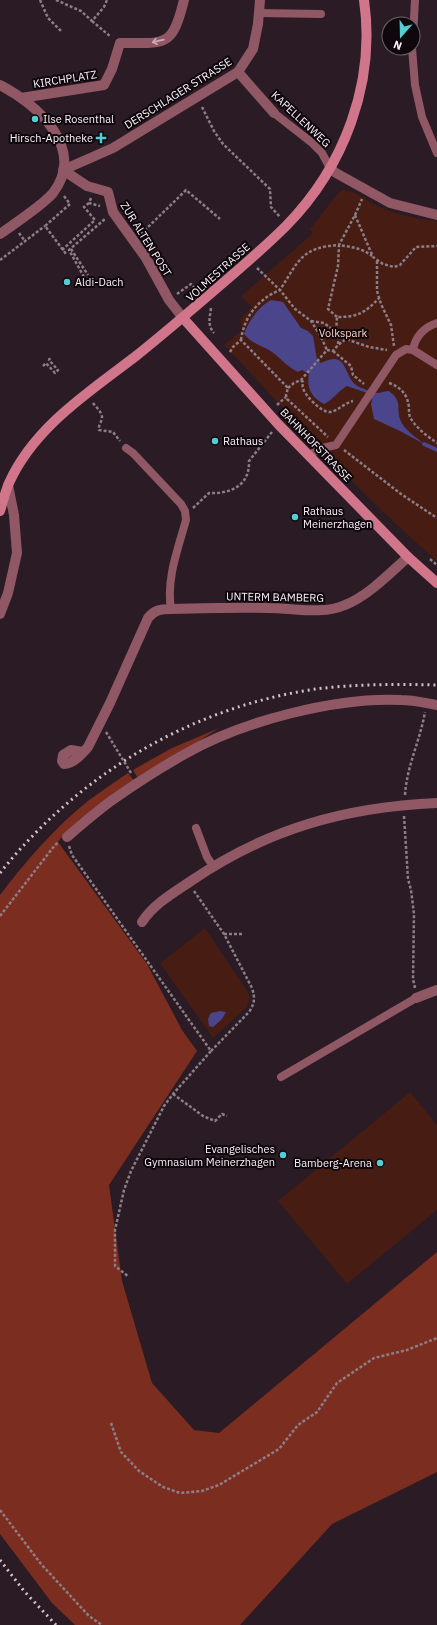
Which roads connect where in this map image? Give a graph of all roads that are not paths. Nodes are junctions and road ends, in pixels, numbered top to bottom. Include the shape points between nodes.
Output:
1 (184, 0) edge
2 (260, 0) edge
3 (364, 0) edge
4 (415, 0) edge
5 (259, 13) junction
6 (321, 14) dead end
7 (414, 16) edge
8 (413, 56) edge
9 (238, 72) junction
10 (0, 85) edge
11 (21, 98) junction
12 (274, 113) joint
13 (437, 153) edge
14 (330, 168) junction
15 (63, 170) junction
16 (437, 215) edge
17 (0, 234) edge
18 (183, 318) junction
19 (437, 323) edge
20 (413, 350) junction
21 (437, 365) edge
22 (126, 448) road end
23 (309, 456) junction
24 (8, 485) junction
25 (0, 512) edge
26 (408, 557) junction
27 (437, 583) edge
28 (172, 609) junction
29 (0, 614) edge
30 (437, 705) edge
31 (83, 752) dead end
32 (437, 803) edge
33 (196, 828) dead end
34 (67, 837) road end
35 (213, 866) junction
36 (142, 922) dead end
37 (437, 990) edge
38 (416, 998) joint
39 (280, 1077) dead end

1 -> 11 street, KIRCHPLATZ via 178,22 169,38 158,42 120,43 104,85
2 - 5 street, DERSCHLAGER STRASSE
3 - 14 main road, VOLMESTRASSE via 366,56 363,79 351,124
4 - 7 lane
5 - 6 lane
5 - 9 street, DERSCHLAGER STRASSE via 253,49
8 - 13 lane via 415,85 422,117
9 - 12 street, KAPELLENWEG
9 - 15 street, DERSCHLAGER STRASSE via 113,148
10 - 11 street
11 - 15 street via 38,111 56,133 61,143
12 - 14 lane, KAPELLENWEG via 311,142 322,153
14 - 16 street, KAPELLENWEG via 399,206
14 - 18 main road, VOLMESTRASSE via 286,226
15 - 17 street via 53,193
15 - 18 street, ZUR ALTEN POST via 87,186 108,192 113,212 146,258 169,300
18 - 23 main road, BAHNHOFSTRASSE
18 - 24 main road, VOLMESTRASSE via 47,428 30,448
19 - 20 lane via 430,325 421,333 414,343
20 - 21 lane
20 - 23 lane via 406,349 396,353 336,444 318,449
22 - 28 lane via 185,511 186,520 170,583 169,598
23 - 26 main road, BAHNHOFSTRASSE
24 - 25 main road, VOLMESTRASSE
24 - 29 street via 14,515 17,553 8,593
26 - 27 main road, BAHNHOFSTRASSE
26 - 28 street, UNTERM BAMBERG via 368,591 346,605 332,610
28 - 31 street, UNTERM BAMBERG via 160,609 148,618 101,722
30 - 34 street via 402,700 332,704 257,724 186,753 110,801
32 - 35 street via 404,804 364,810 305,824 242,850
33 - 35 lane
35 - 36 street via 153,908
37 - 38 street
38 - 39 lane

